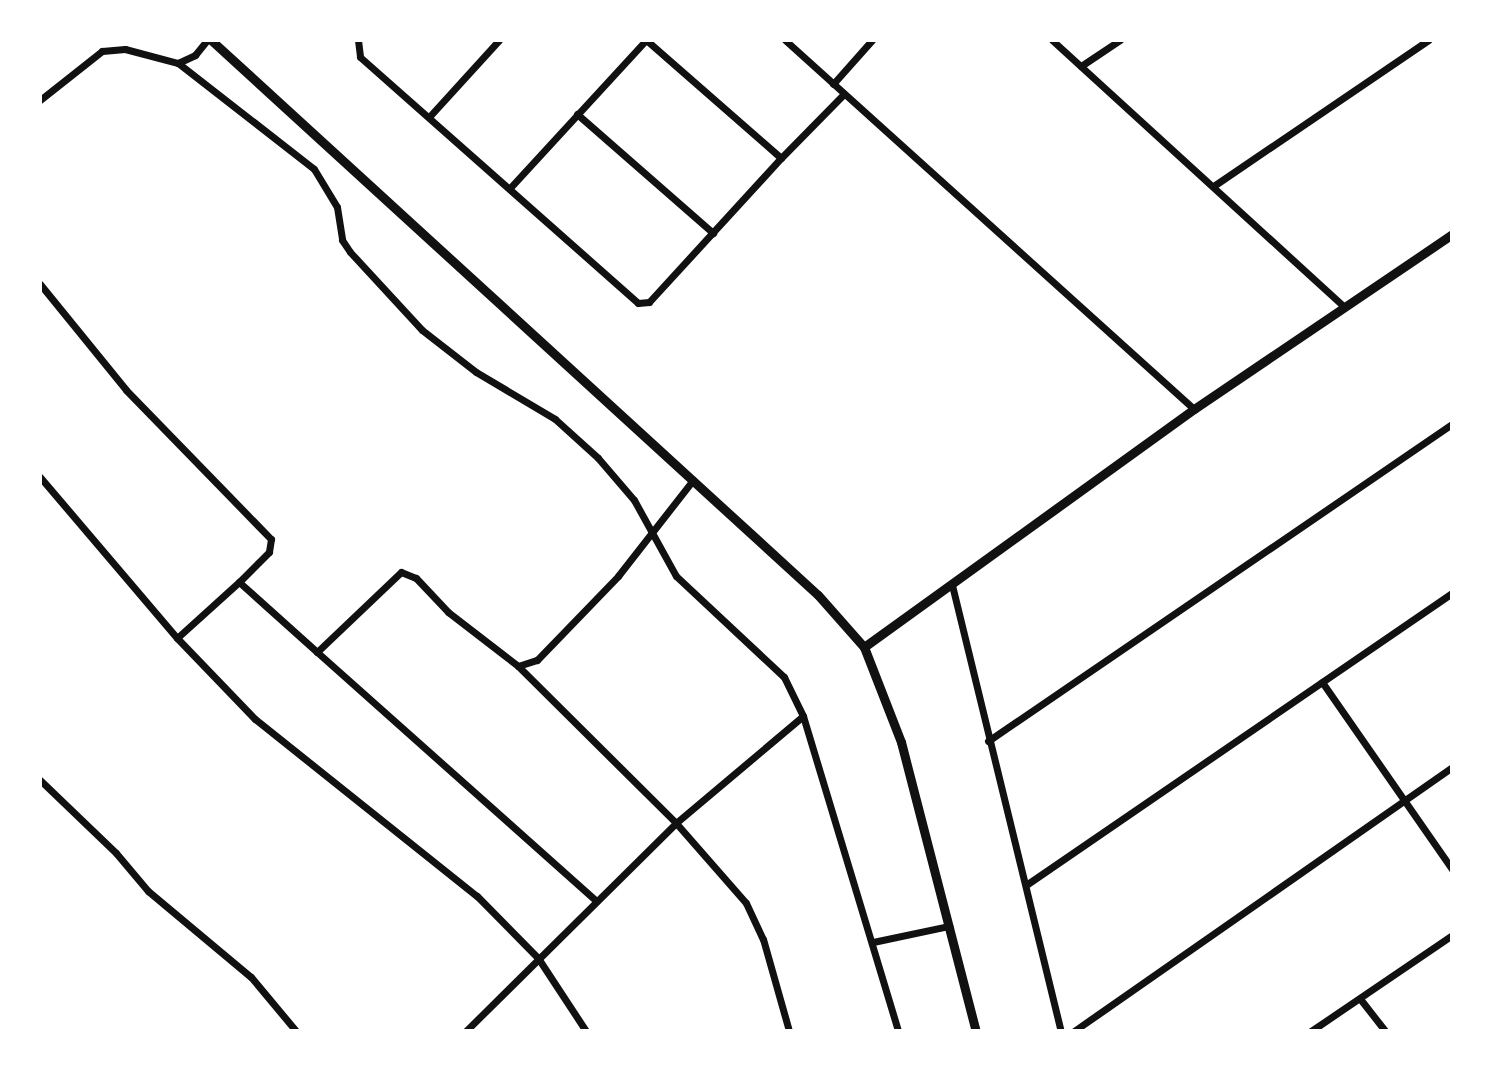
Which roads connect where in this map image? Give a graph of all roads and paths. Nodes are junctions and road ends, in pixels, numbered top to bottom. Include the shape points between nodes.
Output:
1 (123, 40) edge
2 (209, 40) edge
3 (358, 40) edge
4 (499, 40) edge
5 (785, 40) edge
6 (872, 40) edge
7 (1052, 40) edge
8 (1120, 40) edge
9 (1428, 40) edge
10 (125, 49) junction
11 (178, 63) junction
12 (1081, 66) junction
13 (833, 84) junction
14 (844, 93) junction
15 (40, 100) edge
16 (577, 114) junction
17 (429, 117) junction
18 (781, 158) junction
19 (1215, 185) junction
20 (509, 189) junction
21 (713, 233) junction
22 (1452, 234) edge
23 (40, 284) edge
24 (1344, 307) junction
25 (1194, 409) junction
26 (1452, 424) edge
27 (40, 477) edge
28 (693, 480) junction
29 (654, 531) junction
30 (239, 582) junction
31 (952, 585) junction
32 (1452, 593) edge
33 (177, 638) junction
34 (864, 647) junction
35 (317, 652) junction
36 (518, 666) junction
37 (1322, 682) junction
38 (803, 716) junction
39 (988, 741) junction
40 (1452, 767) edge
41 (40, 780) edge
42 (1402, 802) junction
43 (676, 823) junction
44 (1452, 869) edge
45 (1026, 886) junction
46 (596, 901) junction
47 (948, 926) junction
48 (1452, 935) edge
49 (873, 942) junction
50 (538, 958) junction
51 (1361, 1000) junction
52 (296, 1031) edge
53 (466, 1031) edge
54 (586, 1031) edge
55 (789, 1031) edge
56 (898, 1031) edge
57 (976, 1031) edge
58 (1061, 1031) edge
59 (1074, 1031) edge
60 (1311, 1031) edge
61 (1385, 1031) edge

1 - 10 street
2 - 11 street via 195,55
2 - 28 street
3 - 17 street via 360,57
4 - 17 street
5 - 13 street
6 - 13 street
7 - 12 street
8 - 12 street
9 - 19 street
10 - 11 street
10 - 15 street via 90,56
11 - 29 street via 314,169 337,207 342,240 350,252 422,330 476,372 555,418 598,458
12 - 19 street
13 - 14 street
14 - 18 street
14 - 25 street
16 - 18 street via 646,40
16 - 20 street
16 - 21 street
17 - 20 street
18 - 21 street
19 - 24 street
20 - 21 street via 632,300 642,304
22 - 24 street
23 - 30 street via 126,390 271,539 269,552
24 - 25 street
25 - 31 street
26 - 39 street
27 - 33 street
28 - 29 street
28 - 34 street via 818,595
29 - 36 street via 542,657
29 - 38 street via 676,576 784,677
30 - 33 street
30 - 35 street
31 - 34 street
31 - 39 street
32 - 37 street
33 - 50 street via 255,719 477,896
34 - 47 street via 901,742
35 - 36 street via 401,572 416,578 448,612
35 - 46 street
36 - 43 street
37 - 42 street
37 - 45 street
38 - 43 street
38 - 49 street
39 - 45 street
40 - 42 street
41 - 52 street via 116,853 148,891 251,977
42 - 44 street
42 - 59 street
43 - 46 street
43 - 55 street via 746,903 763,939
45 - 58 street
46 - 50 street
47 - 49 street
47 - 57 street
48 - 51 street
49 - 56 street
50 - 53 street
50 - 54 street
51 - 60 street
51 - 61 street

